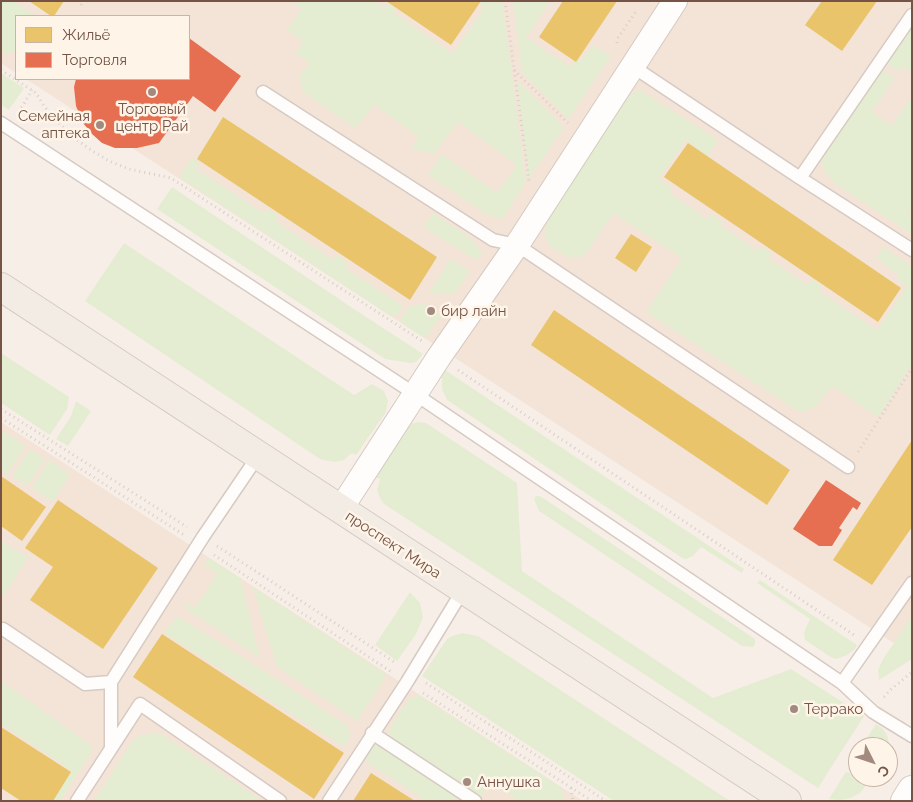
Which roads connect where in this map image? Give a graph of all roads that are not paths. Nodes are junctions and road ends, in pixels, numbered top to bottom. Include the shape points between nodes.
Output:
1 (675, 1) edge
2 (912, 15) edge
3 (632, 66) junction
4 (263, 92) dead end
5 (1, 123) edge
6 (800, 178) junction
7 (517, 245) junction
8 (912, 250) edge
9 (1, 287) edge
10 (415, 394) junction
11 (258, 456) junction
12 (848, 467) road end
13 (340, 510) junction
14 (912, 583) edge
15 (463, 590) junction
16 (3, 629) dead end
17 (111, 682) junction
18 (842, 683) junction
19 (372, 733) junction
20 (912, 736) edge
21 (111, 749) junction
22 (912, 790) edge
23 (77, 801) edge
24 (280, 801) edge
25 (329, 801) edge
26 (475, 801) edge
27 (787, 801) edge
28 (905, 801) edge

1 - 3 street
2 - 6 lane
3 - 6 lane
3 - 7 street
4 - 7 lane via 493,240
5 - 10 lane
6 - 8 lane
7 - 10 street
7 - 12 lane
9 - 11 main road, проспект Мира
10 - 13 street
10 - 18 lane
11 - 13 main road, проспект Мира
11 - 17 lane
13 - 15 main road, проспект Мира
14 - 18 lane
15 - 19 lane
15 - 27 main road, проспект Мира
16 - 17 lane via 85,684
17 - 21 lane
18 - 20 lane via 873,712
19 - 25 lane
19 - 26 lane
21 - 23 lane
21 - 24 lane via 140,704
22 - 28 main road

